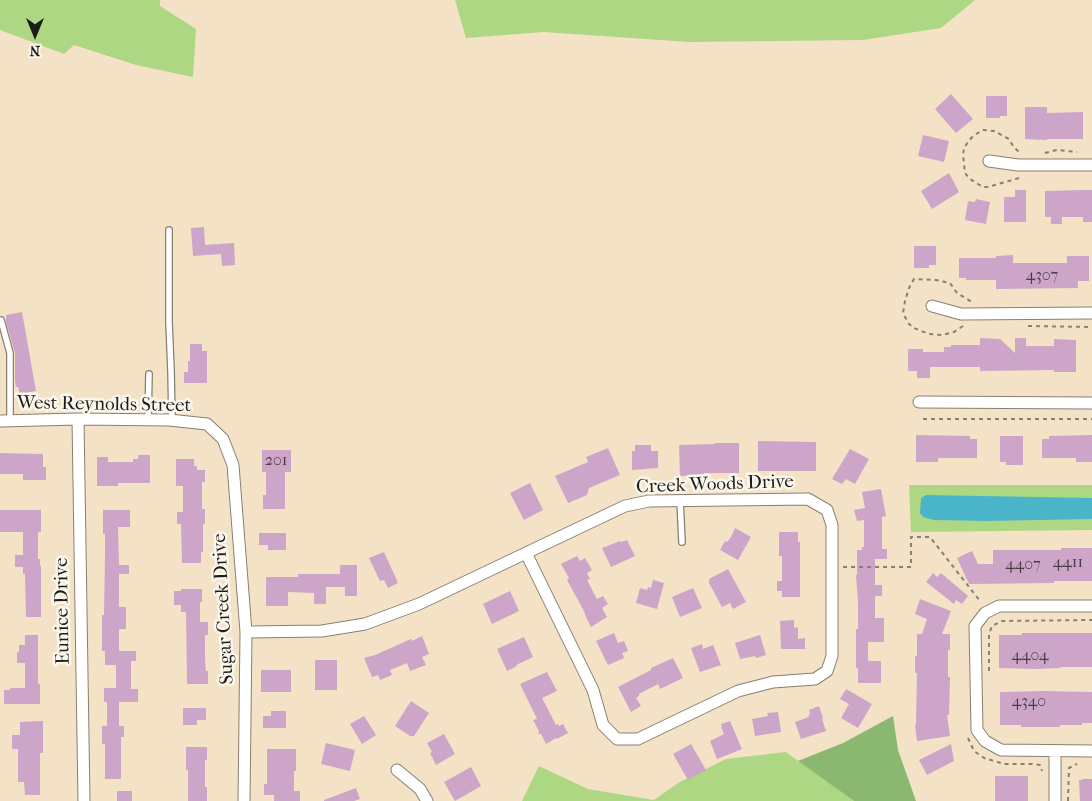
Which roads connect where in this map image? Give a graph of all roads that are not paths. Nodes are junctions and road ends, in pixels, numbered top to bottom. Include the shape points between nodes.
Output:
1 (989, 161) dead end
2 (1092, 164) edge
3 (169, 230) dead end
4 (932, 306) dead end
5 (1092, 313) edge
6 (1, 320) edge
7 (149, 374) dead end
8 (919, 402) dead end
9 (1092, 403) edge
10 (78, 420) junction
11 (148, 420) junction
12 (172, 420) junction
13 (5, 421) edge
14 (207, 424) joint
15 (680, 500) junction
16 (682, 542) dead end
17 (526, 553) junction
18 (1092, 606) edge
19 (246, 632) junction
20 (1055, 751) junction
21 (1092, 751) edge
22 (397, 770) dead end
23 (84, 801) edge
24 (244, 801) edge
25 (427, 801) edge
26 (1055, 801) edge

1 - 2 street via 1018,165
3 - 12 lane
4 - 5 street via 962,314
6 - 13 lane via 10,353
7 - 11 lane
8 - 9 street
10 - 11 street, West Reynolds Street
10 - 13 street, West Reynolds Street
10 - 23 street, Eunice Drive
11 - 12 street, West Reynolds Street
12 - 14 street, West Reynolds Street
14 - 19 street, Sugar Creek Drive via 223,439 233,466
15 - 16 lane
15 - 17 street, Creek Woods Drive via 625,506
15 - 17 street, Creek Woods Drive via 808,499 827,510 832,525 832,656 827,671 815,679 773,682 738,691 638,739 617,739 603,725 593,690
17 - 19 street, Creek Woods Drive via 419,604 365,624 322,631
18 - 20 street via 999,606 985,613 975,626 977,730 984,741 1001,750
19 - 24 street, Sugar Creek Drive
20 - 21 street
20 - 26 street
22 - 25 street via 420,789

